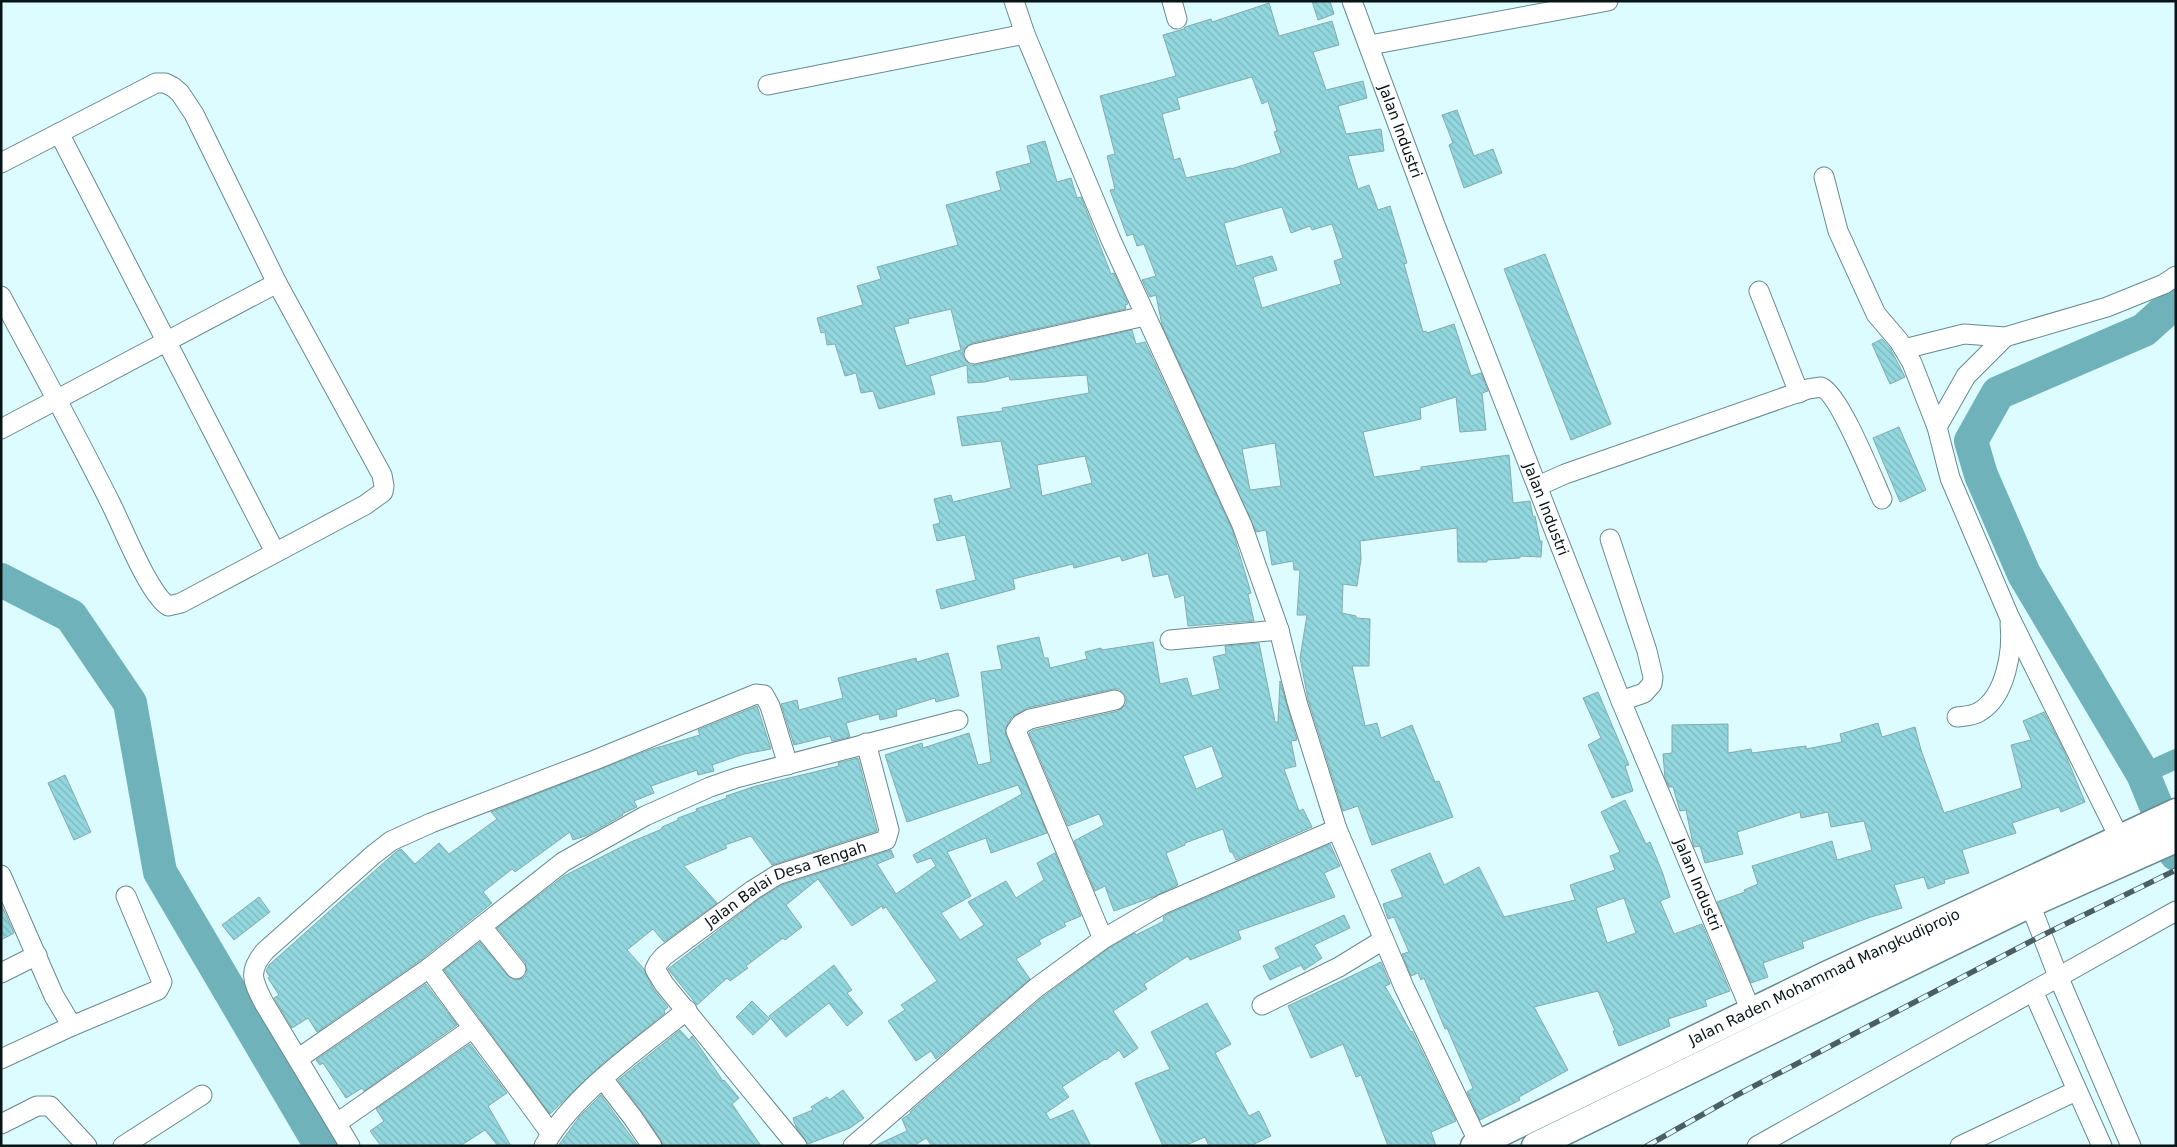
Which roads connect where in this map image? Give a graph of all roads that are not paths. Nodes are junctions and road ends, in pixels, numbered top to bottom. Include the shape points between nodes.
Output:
1 (1014, 1) edge
2 (1352, 1) edge
3 (1608, 1) edge
4 (1025, 34) junction
5 (1370, 45) junction
6 (768, 85) dead end
7 (59, 133) junction
8 (1, 163) edge
9 (1824, 176) dead end
10 (2176, 276) edge
11 (277, 282) junction
12 (1759, 292) dead end
13 (1, 296) edge
14 (1145, 316) junction
15 (2005, 337) junction
16 (166, 342) junction
17 (1904, 349) junction
18 (974, 354) dead end
19 (1799, 393) junction
20 (57, 400) junction
21 (1937, 427) junction
22 (1, 430) edge
23 (1538, 486) junction
24 (1882, 499) dead end
25 (1610, 539) dead end
26 (275, 552) junction
27 (2009, 616) junction
28 (1279, 630) junction
29 (1170, 640) dead end
30 (1115, 700) dead end
31 (1621, 701) junction
32 (1956, 717) dead end
33 (958, 720) dead end
34 (866, 743) junction
35 (788, 764) junction
36 (2176, 812) edge
37 (1337, 829) junction
38 (2126, 834) junction
39 (2176, 839) edge
40 (1, 875) edge
41 (126, 896) dead end
42 (2030, 904) junction
43 (2174, 912) edge
44 (482, 927) junction
45 (1103, 939) junction
46 (1383, 940) junction
47 (37, 955) junction
48 (429, 968) junction
49 (516, 970) dead end
50 (1, 973) edge
51 (2058, 976) junction
52 (2033, 991) junction
53 (1262, 1005) dead end
54 (687, 1010) junction
55 (1751, 1011) junction
56 (72, 1026) junction
57 (472, 1028) junction
58 (299, 1058) junction
59 (1, 1059) edge
60 (603, 1079) junction
61 (2076, 1091) junction
62 (202, 1095) dead end
63 (337, 1123) junction
64 (1, 1124) edge
65 (547, 1140) edge
66 (1476, 1145) edge
67 (87, 1146) edge
68 (123, 1146) edge
69 (350, 1146) edge
70 (652, 1146) edge
71 (797, 1146) edge
72 (853, 1146) edge
73 (1535, 1146) edge
74 (1757, 1146) edge
75 (1960, 1146) edge
76 (2102, 1146) edge
77 (2131, 1146) edge

1 - 4 street
2 - 5 street, Jalan Industri
3 - 5 street
4 - 6 street
4 - 14 street
5 - 23 street, Jalan Industri via 1435,225
7 - 8 street
7 - 11 street via 156,83 173,87 203,129
7 - 16 street
9 - 17 street via 1838,232 1876,314
10 - 15 street via 2107,307
11 - 16 street
11 - 26 street via 382,475 384,486 381,495 365,505
12 - 19 street
13 - 20 street
14 - 18 street
14 - 28 street via 1242,525
15 - 17 street via 1964,334
15 - 21 street via 1966,376
16 - 20 street
16 - 26 street
17 - 21 street
19 - 23 street
19 - 24 street via 1820,387 1830,393
20 - 22 street
20 - 26 street via 151,585 168,606 181,603
21 - 27 street via 1950,478
23 - 31 street, Jalan Industri
25 - 31 street via 1653,677 1647,691
27 - 32 street via 2010,658 1998,691 1992,701 1977,713
27 - 38 street
28 - 29 street
28 - 37 street via 1296,702
30 - 45 street via 1030,719 1016,731
31 - 55 street, Jalan Industri
33 - 34 street
34 - 35 street
34 - 54 street, Jalan Balai Desa Tengah via 888,825 888,839 776,875 664,956 656,965 657,974
35 - 44 street via 710,787 645,816 546,874
35 - 58 street via 770,706 764,695 756,694 391,841 264,952 255,964 256,987
36 - 38 highway, Jalan Raden Mohammad Mangkudiprojo
37 - 45 street via 1163,904
37 - 46 street
38 - 55 highway, Jalan Raden Mohammad Mangkudiprojo
39 - 42 highway, Jalan Raden Mohammad Mangkudiprojo
40 - 47 street
41 - 56 street via 162,982 158,990
42 - 51 street
42 - 73 highway, Jalan Raden Mohammad Mangkudiprojo
43 - 51 street
44 - 48 street
44 - 49 street
45 - 72 street via 1036,988
46 - 53 street via 1340,967
46 - 66 street
47 - 50 street
47 - 56 street via 54,996
48 - 57 street
48 - 58 street
51 - 52 street
51 - 77 street
52 - 61 street
52 - 74 street
54 - 60 street
54 - 71 street
55 - 66 highway, Jalan Raden Mohammad Mangkudiprojo
56 - 59 street
57 - 63 street
57 - 65 street via 494,1054
58 - 63 street
60 - 65 street via 570,1110
60 - 70 street
61 - 75 street
61 - 76 street
62 - 68 street
63 - 69 street
64 - 67 street via 37,1106 50,1106

